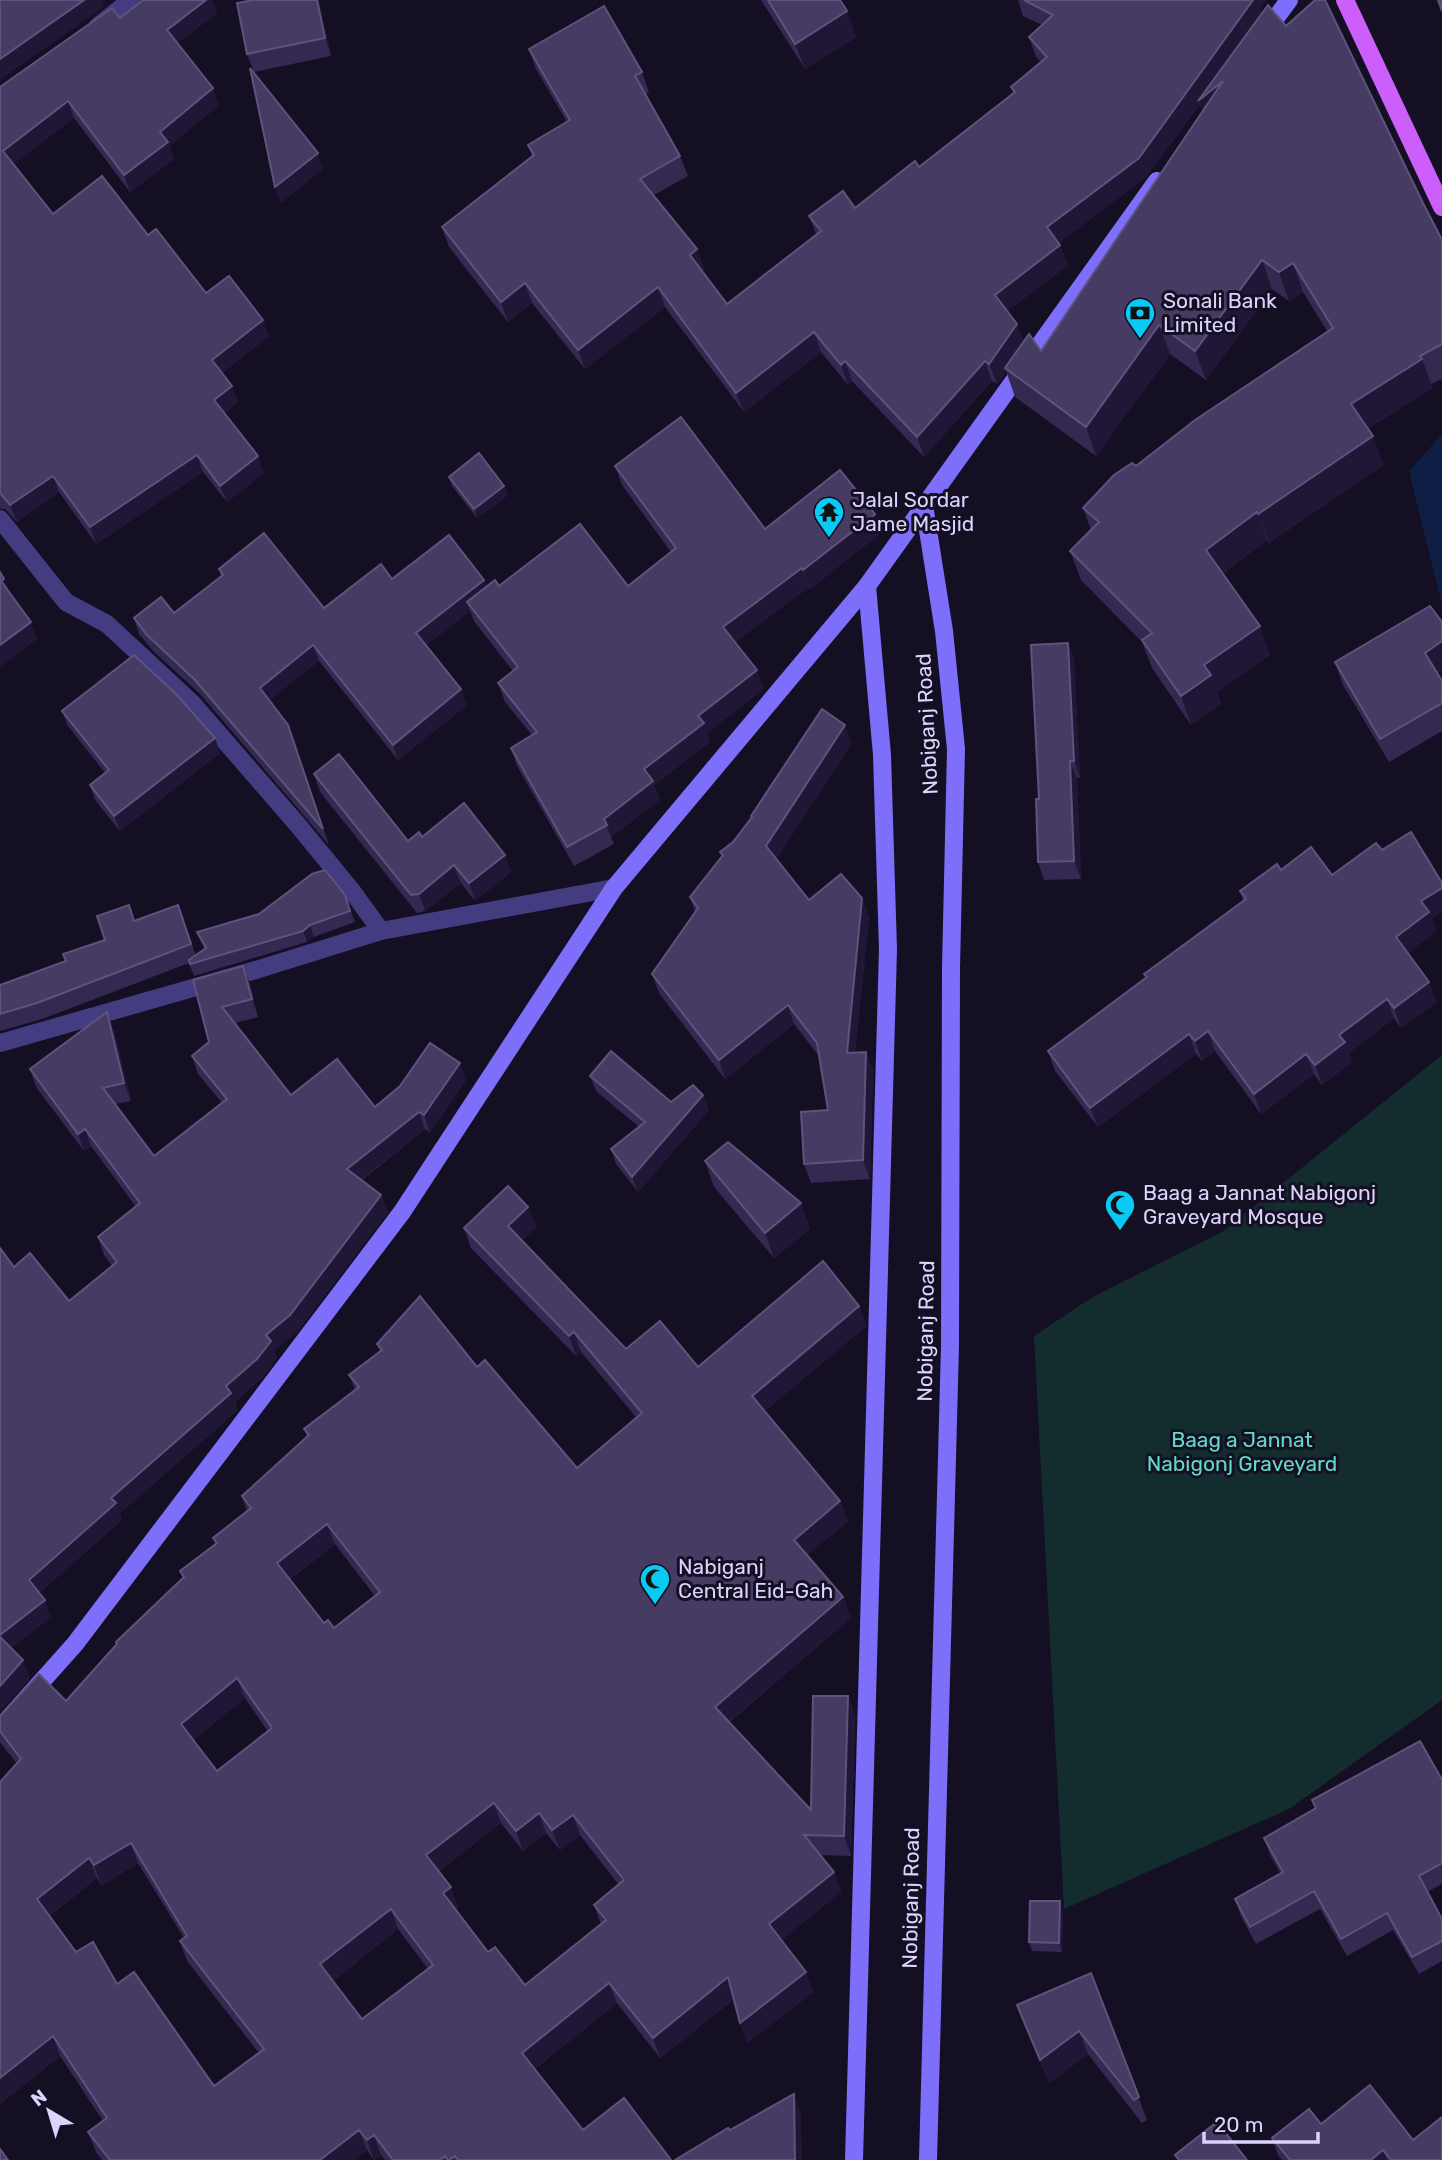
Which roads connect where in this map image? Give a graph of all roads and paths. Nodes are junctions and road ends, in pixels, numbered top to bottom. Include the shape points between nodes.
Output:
1 (131, 0) edge
2 (1289, 0) edge
3 (1345, 0) edge
4 (87, 34) edge
5 (1257, 44) edge
6 (1168, 166) edge
7 (1442, 207) edge
8 (924, 505) junction
9 (0, 519) edge
10 (867, 586) junction
11 (614, 888) junction
12 (381, 931) junction
13 (0, 1043) edge
14 (0, 1728) edge
15 (854, 2160) edge
16 (928, 2160) edge

1 - 4 street
2 - 5 main road
3 - 7 main road
6 - 8 main road
8 - 10 main road
8 - 16 main road, Nobiganj Road via 956,749 950,1346
9 - 12 street via 66,602 107,624 191,702
10 - 11 main road
10 - 15 main road via 882,755 888,949
11 - 12 street
11 - 14 main road via 402,1212 75,1644
12 - 13 street

